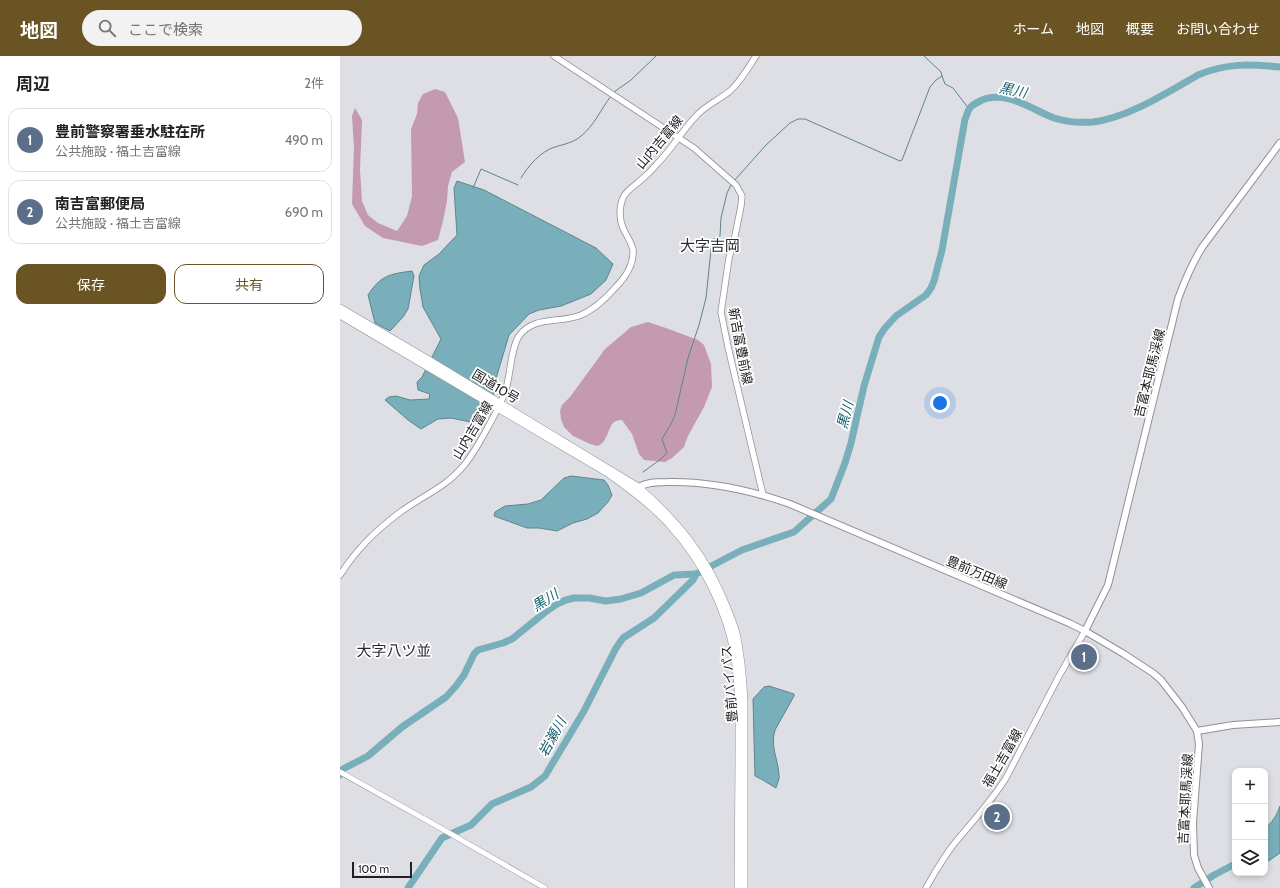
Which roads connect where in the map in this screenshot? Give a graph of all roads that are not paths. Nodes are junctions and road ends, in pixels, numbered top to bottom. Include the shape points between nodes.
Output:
1 (554, 56) edge
2 (756, 56) edge
3 (679, 138) junction
4 (1280, 143) edge
5 (340, 308) edge
6 (340, 315) edge
7 (426, 362) junction
8 (498, 405) junction
9 (636, 489) junction
10 (763, 495) junction
11 (340, 575) edge
12 (1085, 631) junction
13 (734, 636) junction
14 (1280, 722) edge
15 (1196, 732) junction
16 (340, 772) edge
17 (545, 888) edge
18 (738, 888) edge
19 (744, 888) edge
20 (926, 888) edge
21 (1209, 888) edge

1 - 3 main road, 新吉富豊前線
2 - 3 main road, 山内吉富線 via 729,92 700,112
3 - 8 main road, 山内吉富線 via 658,164 624,195 620,218 633,249 630,266 624,276 599,305 582,315 536,323 518,337 507,384
3 - 10 main road, 新吉富豊前線 via 736,185 742,196 721,312
4 - 12 main road, 吉富本耶馬渓線 via 1203,246 1184,282 1108,584
5 - 7 highway, 国道10号
6 - 7 highway, 国道10号
7 - 8 highway, 国道10号
8 - 9 highway, 国道10号 via 574,446
8 - 11 main road, 山内吉富線 via 476,450 455,476 381,526
9 - 10 main road, 豊前万田線 via 651,483 685,482 712,484
9 - 13 highway, 豊前バイパス via 661,507 690,539 720,591
10 - 12 main road, 豊前万田線 via 810,512
12 - 15 main road, 豊前万田線 via 1161,680 1182,707
12 - 20 main road, 福土吉富線 via 1000,788 957,840
13 - 18 highway, 豊前バイパス via 738,702
13 - 19 highway, 豊前バイパス via 743,676
14 - 15 main road via 1233,724
15 - 21 main road, 吉富本耶馬渓線 via 1200,744 1193,823 1194,855
16 - 17 street

